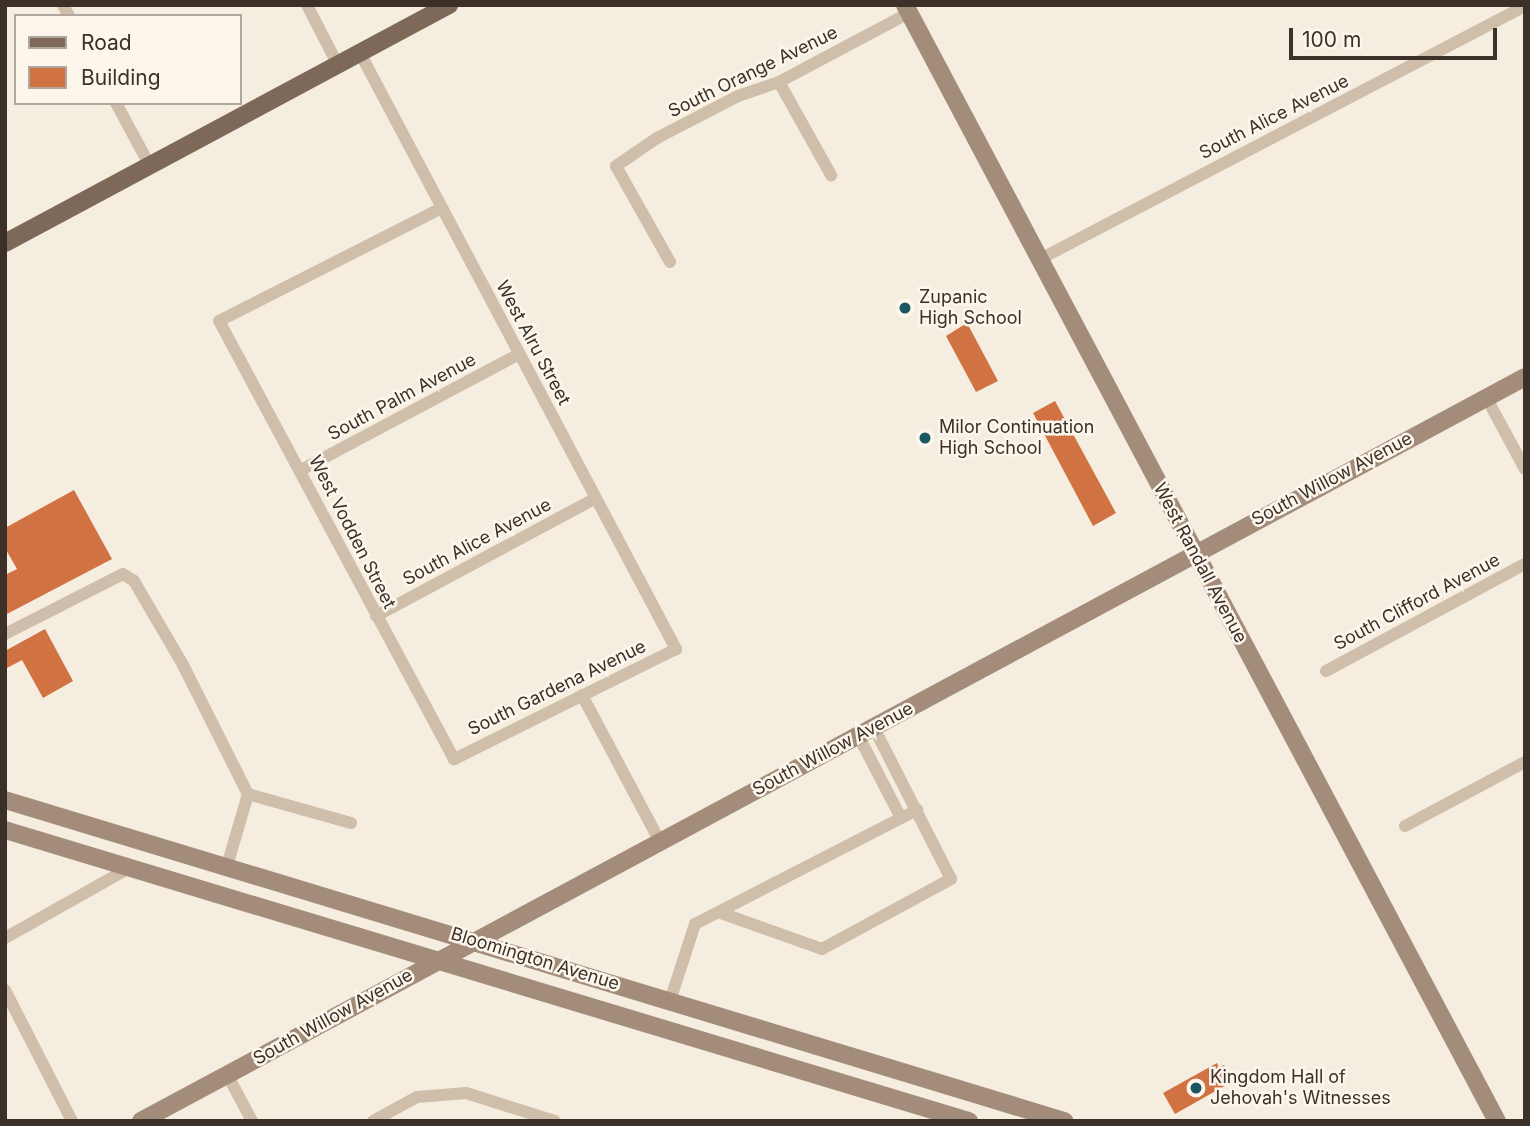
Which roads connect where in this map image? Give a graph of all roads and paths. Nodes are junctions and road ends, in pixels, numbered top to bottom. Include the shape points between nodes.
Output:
1 (307, 5) edge
2 (449, 5) edge
3 (1525, 6) edge
4 (907, 9) edge
5 (360, 53) junction
6 (338, 65) junction
7 (779, 82) junction
8 (117, 105) edge
9 (150, 166) junction
10 (831, 175) dead end
11 (442, 208) junction
12 (5, 243) edge
13 (1040, 260) junction
14 (670, 262) dead end
15 (519, 354) junction
16 (1525, 377) edge
17 (1486, 397) junction
18 (1525, 469) edge
19 (300, 470) junction
20 (594, 499) junction
21 (1194, 552) junction
22 (1525, 564) edge
23 (376, 616) junction
24 (5, 634) edge
25 (676, 649) joint
26 (1326, 671) dead end
27 (582, 695) junction
28 (866, 730) junction
29 (454, 759) joint
30 (1525, 762) edge
31 (248, 794) junction
32 (5, 800) edge
33 (917, 810) junction
34 (901, 818) junction
35 (351, 824) dead end
36 (1405, 826) dead end
37 (5, 830) edge
38 (660, 842) junction
39 (227, 866) junction
40 (131, 867) junction
41 (721, 913) junction
42 (5, 937) edge
43 (474, 940) junction
44 (435, 961) junction
45 (5, 990) edge
46 (670, 1001) junction
47 (228, 1076) junction
48 (923, 1114) edge
49 (532, 1118) edge
50 (72, 1121) edge
51 (141, 1121) edge
52 (252, 1121) edge
53 (373, 1121) edge
54 (555, 1121) edge
55 (969, 1121) edge
56 (1064, 1121) edge
57 (1497, 1121) edge

1 - 6 street
2 - 5 main road
3 - 13 street, South Alice Avenue
4 - 7 street, South Orange Avenue
4 - 13 street, West Randall Avenue
5 - 6 main road
5 - 11 street, West Alru Street
6 - 9 main road
7 - 10 street
7 - 14 street, South Orange Avenue via 738,96 657,138 616,166
8 - 9 street
9 - 12 main road
11 - 15 street, West Alru Street
11 - 19 street, West Vodden Street via 219,321
13 - 21 street, West Randall Avenue
15 - 19 street, South Palm Avenue
15 - 20 street, West Alru Street
16 - 17 street, South Willow Avenue
17 - 18 street
17 - 21 street, South Willow Avenue
19 - 23 street, West Vodden Street
20 - 23 street, South Alice Avenue
20 - 25 street, West Alru Street
21 - 28 street, South Willow Avenue
21 - 57 street, West Randall Avenue
22 - 26 street, South Clifford Avenue
23 - 29 street, West Vodden Street
24 - 31 street via 110,578 123,574 134,581
25 - 27 street, South Gardena Avenue
27 - 29 street, South Gardena Avenue
27 - 38 street
28 - 33 street
28 - 34 street
28 - 38 street, South Willow Avenue
30 - 36 street
31 - 35 street
31 - 39 street
32 - 39 street, Bloomington Avenue
33 - 34 street
33 - 41 street via 951,879 835,945 822,949
34 - 41 street
37 - 40 street, Bloomington Avenue
38 - 43 street, South Willow Avenue
39 - 43 street, Bloomington Avenue
40 - 42 street
40 - 44 street, Bloomington Avenue
41 - 46 street via 695,924
43 - 44 street, South Willow Avenue
43 - 46 street, Bloomington Avenue
44 - 47 street, South Willow Avenue
44 - 48 street, Bloomington Avenue
45 - 50 street
46 - 56 street, Bloomington Avenue
47 - 51 street, South Willow Avenue
47 - 52 street
48 - 55 street, Bloomington Avenue
49 - 53 street via 466,1093 417,1097
49 - 54 street

